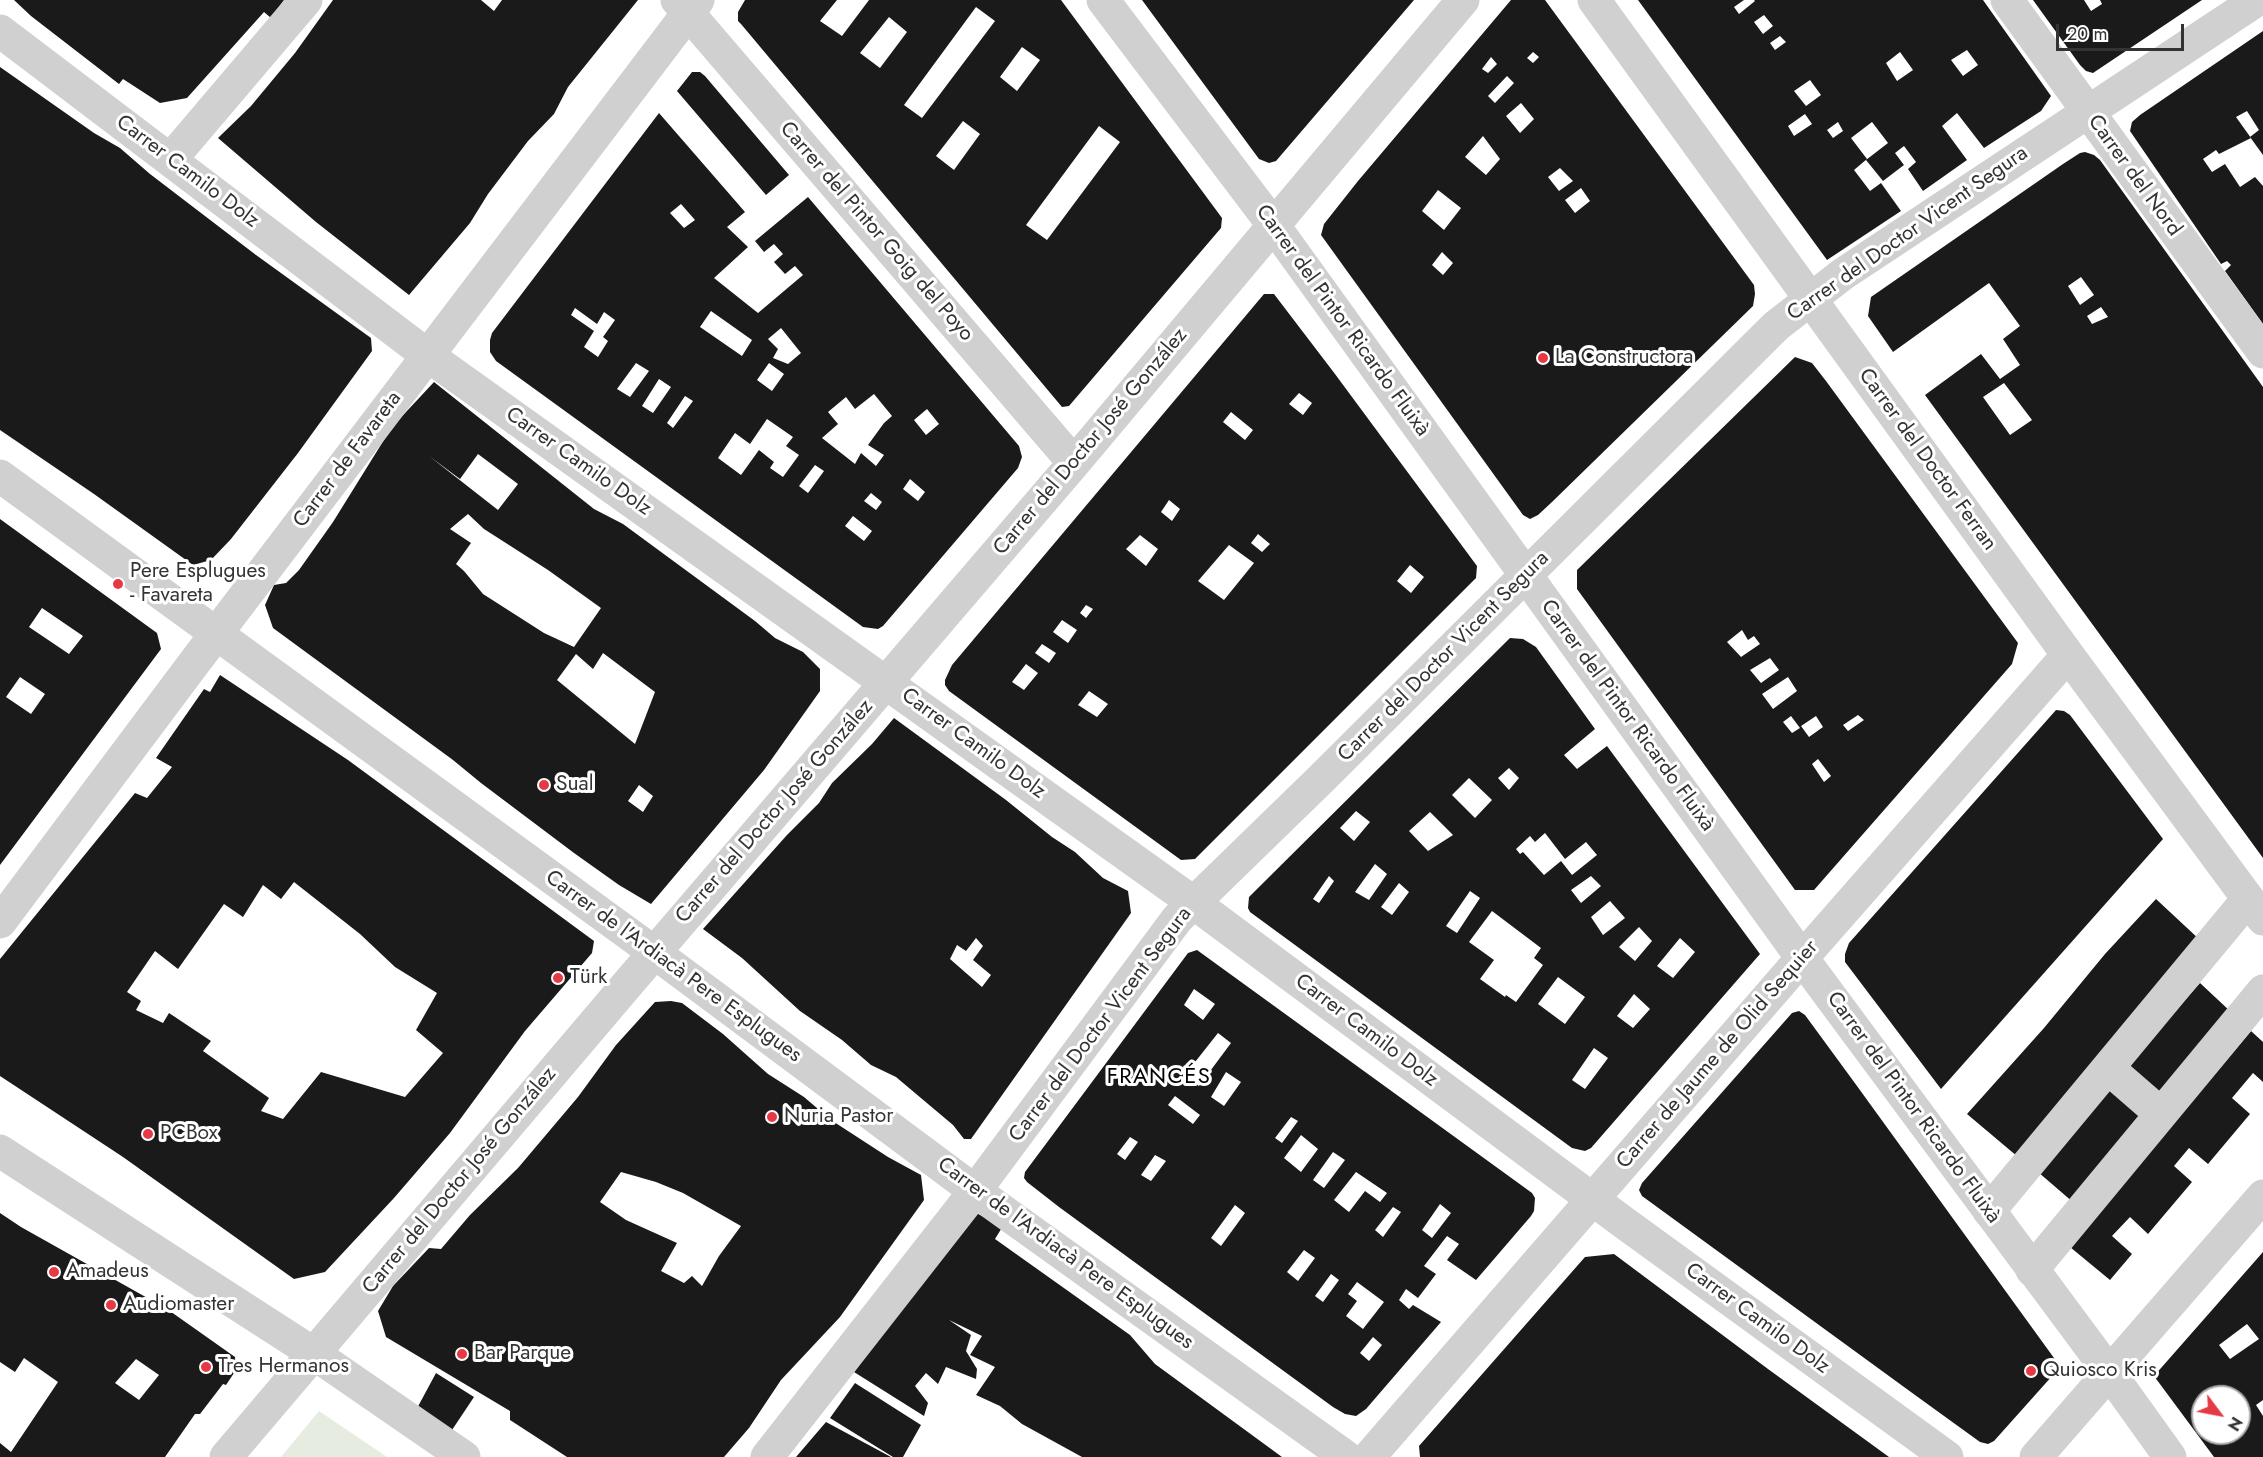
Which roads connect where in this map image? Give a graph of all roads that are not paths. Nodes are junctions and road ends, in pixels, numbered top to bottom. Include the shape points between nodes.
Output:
1 (306, 0) edge
2 (1103, 0) edge
3 (1462, 0) edge
4 (1594, 0) edge
5 (2007, 0) edge
6 (2257, 0) edge
7 (688, 5) edge
8 (0, 31) edge
9 (2087, 112) junction
10 (171, 159) junction
11 (1274, 226) junction
12 (1810, 298) junction
13 (2263, 352) edge
14 (427, 355) junction
15 (1074, 463) junction
16 (0, 476) edge
17 (1525, 575) junction
18 (216, 633) junction
19 (2068, 655) junction
20 (887, 682) junction
21 (1194, 903) junction
22 (2256, 909) edge
23 (0, 922) edge
24 (655, 953) junction
25 (1802, 958) junction
26 (2263, 991) edge
27 (2108, 1068) junction
28 (2162, 1114) junction
29 (0, 1151) edge
30 (975, 1191) junction
31 (2263, 1196) edge
32 (1593, 1200) junction
33 (1989, 1211) junction
34 (2032, 1270) junction
35 (313, 1353) junction
36 (2109, 1372) junction
37 (226, 1457) edge
38 (465, 1457) edge
39 (767, 1457) edge
40 (1346, 1457) edge
41 (1370, 1457) edge
42 (1947, 1457) edge
43 (2036, 1457) edge
44 (2170, 1457) edge

1 - 10 street
2 - 11 street, Carrer del Pintor Ricardo Fluixà
3 - 11 street, Carrer del Doctor José González
4 - 12 street, Carrer del Doctor Ferran
5 - 9 street, Carrer del Nord
6 - 9 street, Carrer del Doctor Vicent Segura
7 - 14 street, Carrer de Favareta
7 - 15 street, Carrer del Pintor Goig del Poyo
8 - 10 street, Carrer Camilo Dolz
9 - 12 street, Carrer del Doctor Vicent Segura
9 - 13 street, Carrer del Nord
10 - 14 street, Carrer Camilo Dolz
11 - 15 street, Carrer del Doctor José González
11 - 17 street, Carrer del Pintor Ricardo Fluixà
12 - 17 street, Carrer del Doctor Vicent Segura via 1776,326
12 - 19 street, Carrer del Doctor Ferran
14 - 18 street, Carrer de Favareta
14 - 20 street, Carrer Camilo Dolz
15 - 20 street, Carrer del Doctor José González
16 - 18 street, Carrer de l'Ardiacà Pere Esplugues
17 - 21 street, Carrer del Doctor Vicent Segura
17 - 25 street, Carrer del Pintor Ricardo Fluixà
18 - 23 street, Carrer de Favareta
18 - 24 street, Carrer de l'Ardiacà Pere Esplugues
19 - 22 street, Carrer del Doctor Ferran
19 - 25 street, Carrer de Jaume de Olid Sequier
20 - 21 street, Carrer Camilo Dolz
20 - 24 street, Carrer del Doctor José González
21 - 30 street, Carrer del Doctor Vicent Segura via 1177,919
21 - 32 street, Carrer Camilo Dolz
22 - 27 street
24 - 30 street, Carrer de l'Ardiacà Pere Esplugues
24 - 35 street, Carrer del Doctor José González
25 - 32 street, Carrer de Jaume de Olid Sequier
25 - 33 street, Carrer del Pintor Ricardo Fluixà
26 - 28 street
27 - 28 street
27 - 33 street
28 - 34 street
29 - 35 street
30 - 39 street, Carrer del Doctor Vicent Segura
30 - 40 street, Carrer de l'Ardiacà Pere Esplugues
31 - 36 street
32 - 41 street, Carrer de Jaume de Olid Sequier
32 - 42 street, Carrer Camilo Dolz
33 - 34 street, Carrer del Pintor Ricardo Fluixà
34 - 36 street, Carrer del Pintor Ricardo Fluixà
35 - 37 street, Carrer del Doctor José González
35 - 38 street
36 - 43 street
36 - 44 street, Carrer del Pintor Ricardo Fluixà

